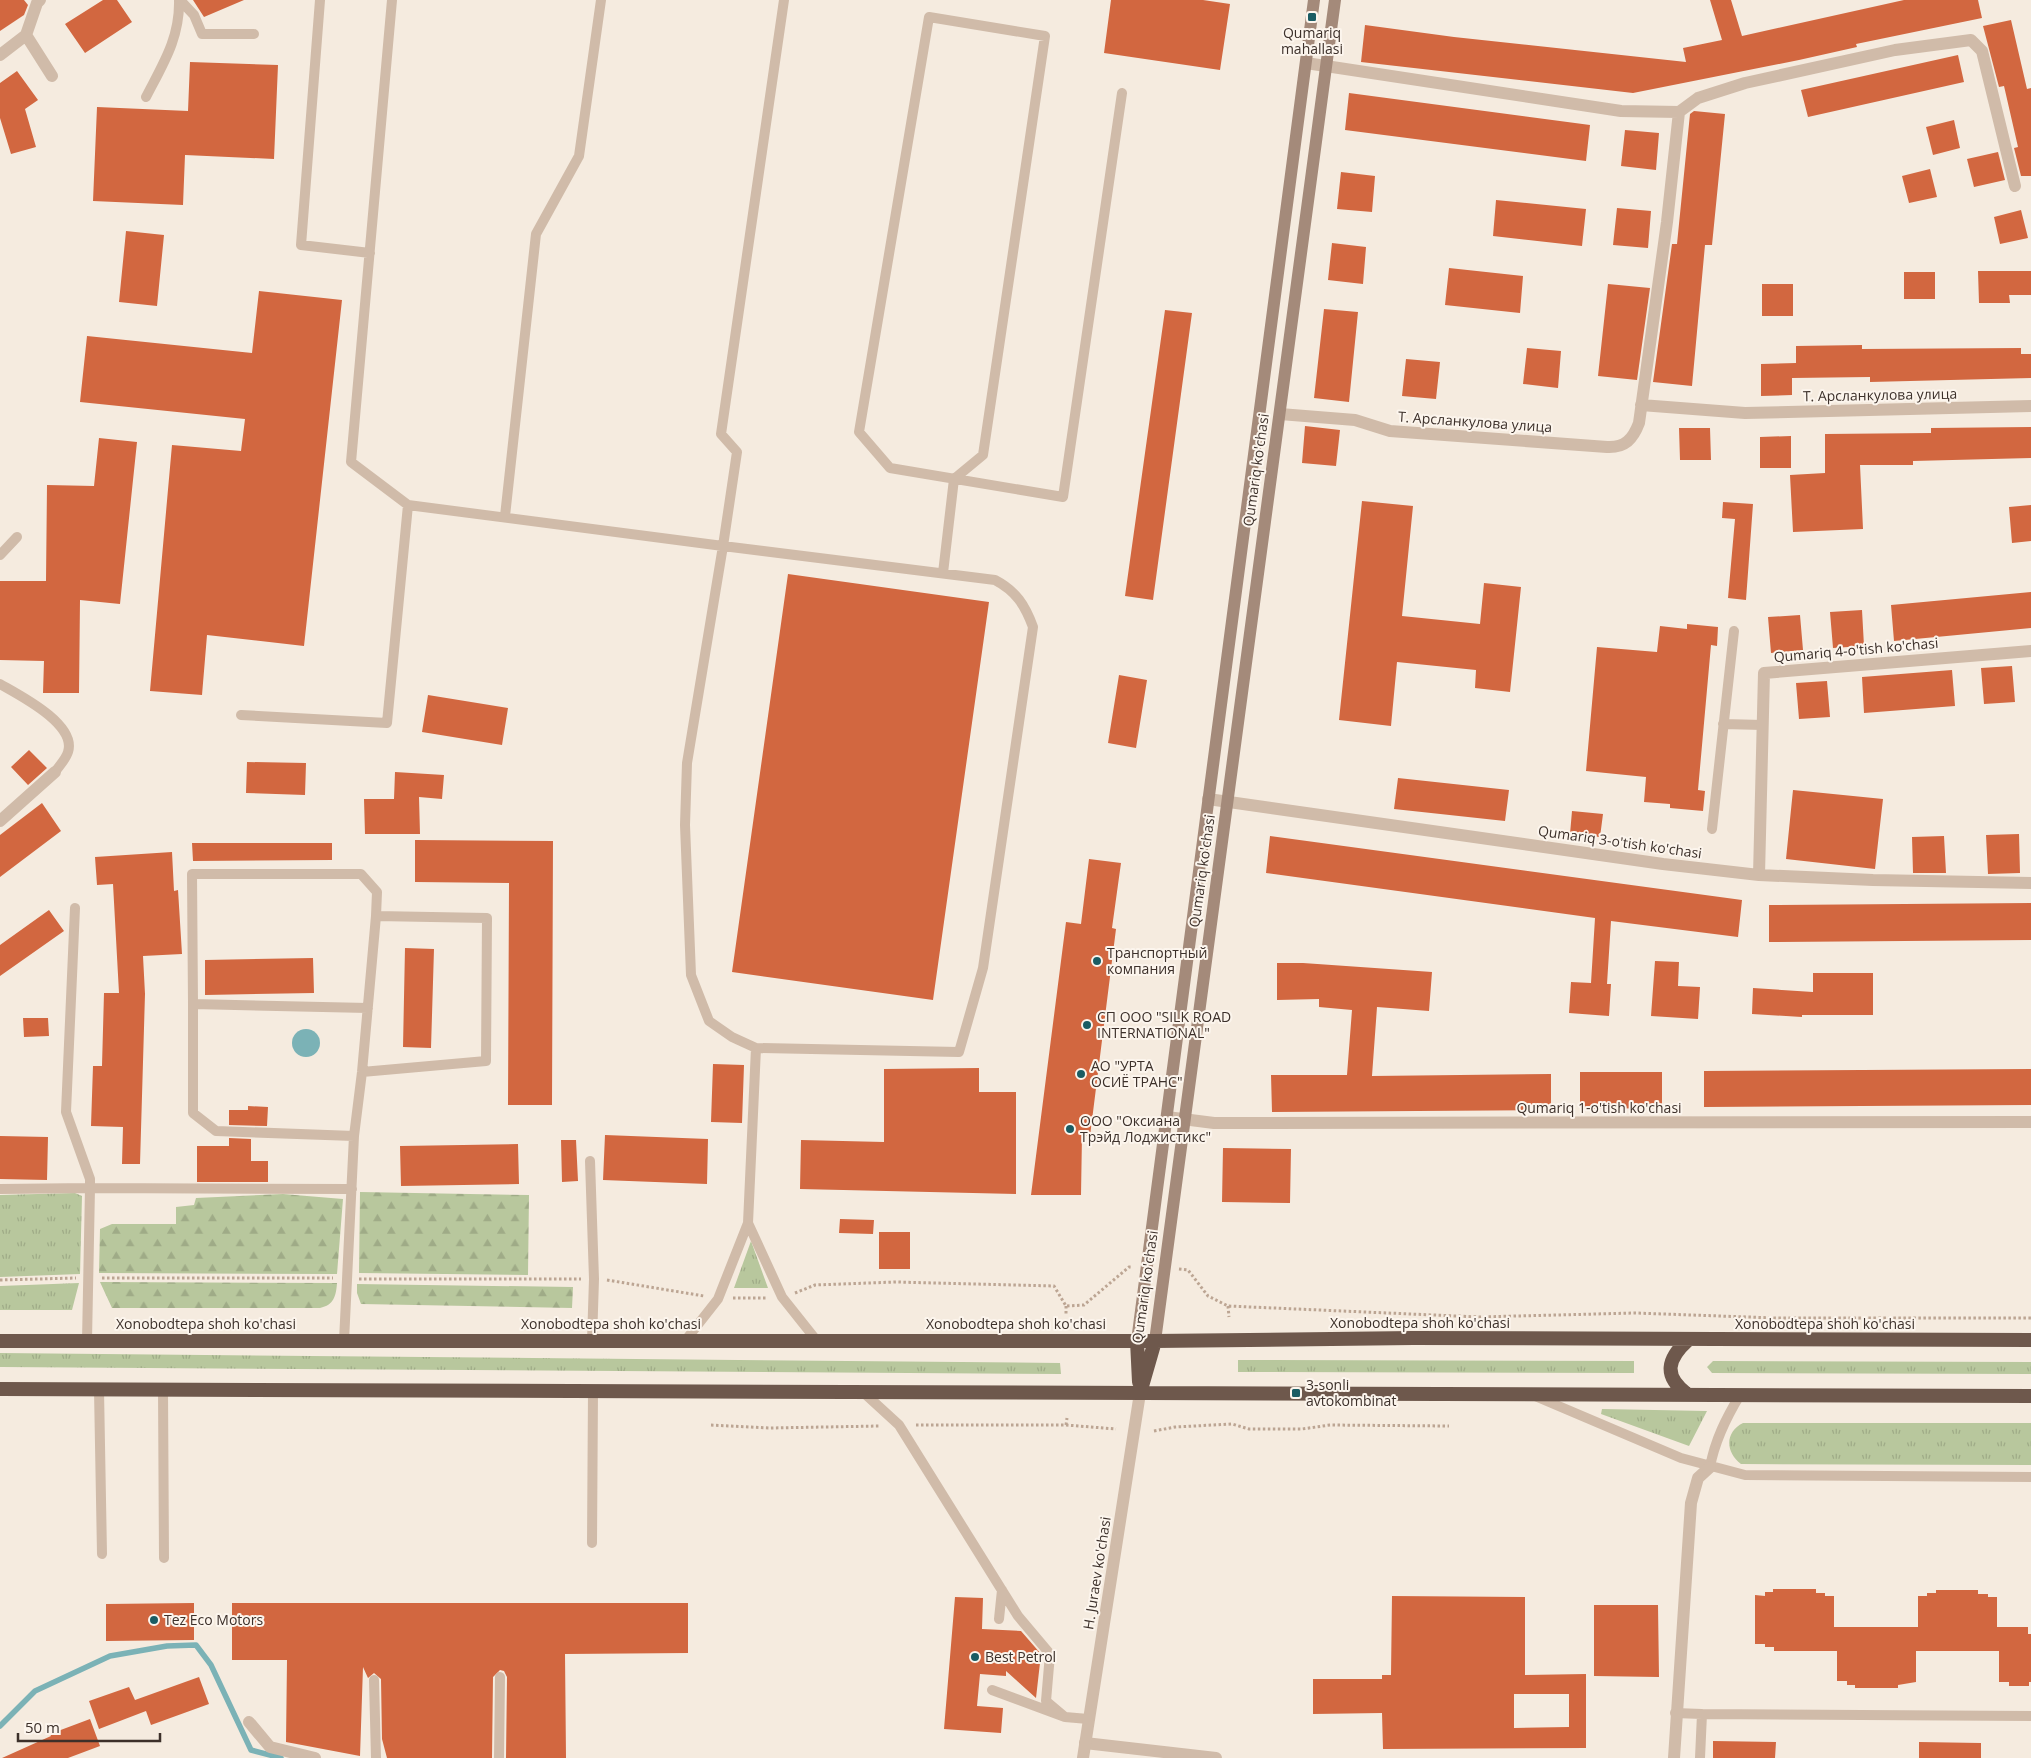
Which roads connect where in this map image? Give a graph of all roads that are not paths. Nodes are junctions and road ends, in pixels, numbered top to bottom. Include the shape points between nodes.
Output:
1 (40, 0) edge
2 (180, 0) edge
3 (320, 0) edge
4 (392, 0) edge
5 (601, 0) edge
6 (784, 0) edge
7 (1314, 0) edge
8 (1335, 0) edge
9 (254, 34) dead end
10 (26, 35) junction
11 (0, 55) edge
12 (1306, 64) junction
13 (1326, 66) junction
14 (52, 76) dead end
15 (1122, 94) dead end
16 (146, 97) dead end
17 (1679, 112) junction
18 (2015, 186) dead end
19 (370, 254) junction
20 (1640, 405) junction
21 (2031, 406) edge
22 (1280, 414) junction
23 (954, 479) junction
24 (408, 505) junction
25 (505, 516) junction
26 (17, 537) dead end
27 (723, 546) junction
28 (0, 555) edge
29 (943, 574) junction
30 (1734, 631) dead end
31 (2031, 651) edge
32 (0, 684) edge
33 (241, 715) dead end
34 (1723, 724) junction
35 (1763, 725) junction
36 (55, 772) joint
37 (1208, 799) junction
38 (1228, 802) junction
39 (0, 821) edge
40 (1712, 830) dead end
41 (1759, 875) junction
42 (2031, 883) edge
43 (1195, 903) junction
44 (1214, 905) junction
45 (75, 908) dead end
46 (376, 916) junction
47 (193, 1004) junction
48 (368, 1008) junction
49 (756, 1048) junction
50 (362, 1072) junction
51 (1166, 1117) junction
52 (1185, 1119) junction
53 (2031, 1122) edge
54 (354, 1136) junction
55 (590, 1161) dead end
56 (90, 1188) junction
57 (0, 1189) edge
58 (352, 1189) junction
59 (748, 1223) junction
60 (1688, 1340) junction
61 (2031, 1340) edge
62 (0, 1341) edge
63 (87, 1341) junction
64 (344, 1341) junction
65 (592, 1341) junction
66 (685, 1341) junction
67 (817, 1341) junction
68 (1137, 1341) junction
69 (1155, 1341) junction
70 (0, 1389) edge
71 (99, 1390) junction
72 (163, 1390) junction
73 (593, 1391) junction
74 (863, 1392) junction
75 (1140, 1393) junction
76 (1529, 1394) junction
77 (1687, 1394) junction
78 (1740, 1395) junction
79 (2031, 1396) edge
80 (1710, 1467) junction
81 (2031, 1477) edge
82 (592, 1543) dead end
83 (102, 1554) dead end
84 (164, 1558) dead end
85 (1002, 1590) junction
86 (999, 1619) dead end
87 (500, 1677) dead end
88 (374, 1680) dead end
89 (992, 1690) dead end
90 (1675, 1714) junction
91 (1702, 1714) junction
92 (2031, 1716) edge
93 (1065, 1717) junction
94 (1088, 1719) junction
95 (249, 1722) dead end
96 (1085, 1743) junction
97 (315, 1758) edge
98 (376, 1758) edge
99 (499, 1758) edge
100 (1083, 1758) edge
101 (1216, 1758) edge
102 (1674, 1758) edge
103 (1700, 1758) edge

1 - 10 street via 36,3
2 - 9 lane via 194,15 202,34
2 - 16 lane via 176,37
3 - 19 lane via 301,245
4 - 19 lane
5 - 25 lane via 579,156 536,234
6 - 27 lane via 721,434 737,452
7 - 12 main road, Qumariq ko'chasi
8 - 13 main road, Qumariq ko'chasi
10 - 11 street
10 - 14 street
12 - 13 street
12 - 37 main road, Qumariq ko'chasi
13 - 17 street via 1621,111
13 - 22 main road, Qumariq ko'chasi
15 - 23 lane via 1063,498
17 - 18 street via 1698,98 1745,83 1895,50 1971,40 1982,51
17 - 20 street, Т. Арсланкулова улица via 1667,222
19 - 24 lane via 351,462
20 - 21 street, Т. Арсланкулова улица via 1745,413
20 - 22 street, Т. Арсланкулова улица via 1639,423 1631,439 1613,448 1390,431 1355,420
22 - 38 main road, Qumariq ko'chasi
23 - 23 lane via 983,456 1045,36 929,17 860,432 890,468
23 - 29 lane
24 - 25 lane
24 - 33 lane via 387,723
25 - 27 lane
26 - 28 lane
27 - 29 lane
27 - 49 lane via 686,762 691,975 709,1021
29 - 49 lane via 995,580 1008,587 1027,611 1033,626 983,968 959,1052
30 - 34 lane
31 - 35 street, Qumariq 4-o'tish ko'chasi via 1764,673
32 - 36 lane via 53,718 65,734 68,752
34 - 35 lane
34 - 40 lane
35 - 41 street, Qumariq 4-o'tish ko'chasi
36 - 39 street
37 - 38 street, Qumariq 3-o'tish ko'chasi
37 - 43 main road, Qumariq ko'chasi
38 - 41 street, Qumariq 3-o'tish ko'chasi
38 - 44 main road, Qumariq ko'chasi
41 - 42 street, Qumariq 3-o'tish ko'chasi
43 - 44 main road
43 - 51 main road, Qumariq ko'chasi
44 - 52 main road, Qumariq ko'chasi
45 - 56 lane via 66,1112 90,1179
46 - 47 lane via 377,892 361,874 192,874
46 - 48 lane
46 - 50 lane via 487,918 486,1061
47 - 48 lane
47 - 54 lane via 193,1114 216,1130
48 - 50 lane
49 - 59 lane
50 - 54 lane
51 - 52 street, Qumariq 1-o'tish ko'chasi
51 - 68 main road, Qumariq ko'chasi
52 - 53 street, Qumariq 1-o'tish ko'chasi via 1214,1123
52 - 69 main road, Qumariq ko'chasi
54 - 58 lane
55 - 65 lane via 594,1278
56 - 57 lane
56 - 58 lane
56 - 63 lane
58 - 64 lane
59 - 66 lane via 718,1299
59 - 67 lane via 782,1297
60 - 61 highway, Xonobodtepa shoh ko'chasi
60 - 69 highway, Xonobodtepa shoh ko'chasi via 1413,1338
60 - 77 highway via 1675,1353 1670,1367 1673,1381
62 - 63 highway, Xonobodtepa shoh ko'chasi
63 - 64 highway, Xonobodtepa shoh ko'chasi
64 - 65 highway, Xonobodtepa shoh ko'chasi
65 - 66 highway, Xonobodtepa shoh ko'chasi
66 - 67 highway, Xonobodtepa shoh ko'chasi
67 - 68 highway, Xonobodtepa shoh ko'chasi
68 - 69 highway, Xonobodtepa shoh ko'chasi
68 - 75 highway, Qumariq ko'chasi
69 - 75 highway, Qumariq ko'chasi
70 - 71 highway
71 - 72 highway
71 - 83 lane
72 - 73 highway
72 - 84 lane
73 - 74 highway
73 - 82 lane
74 - 75 highway
74 - 85 lane via 899,1425
75 - 76 highway
75 - 94 street, H. Juraev ko'chasi
76 - 77 highway
76 - 80 lane via 1681,1458
77 - 78 highway
78 - 79 highway
78 - 80 lane via 1723,1422
80 - 81 lane via 1745,1474
80 - 90 street via 1698,1478 1691,1503
85 - 86 lane
85 - 93 lane via 1018,1616 1050,1654 1046,1700
87 - 99 lane
88 - 98 lane
89 - 93 lane
90 - 91 lane
90 - 102 street
91 - 92 lane
91 - 103 lane
93 - 94 lane
94 - 96 street, H. Juraev ko'chasi
95 - 97 street via 270,1747
96 - 100 street, H. Juraev ko'chasi
96 - 101 street

